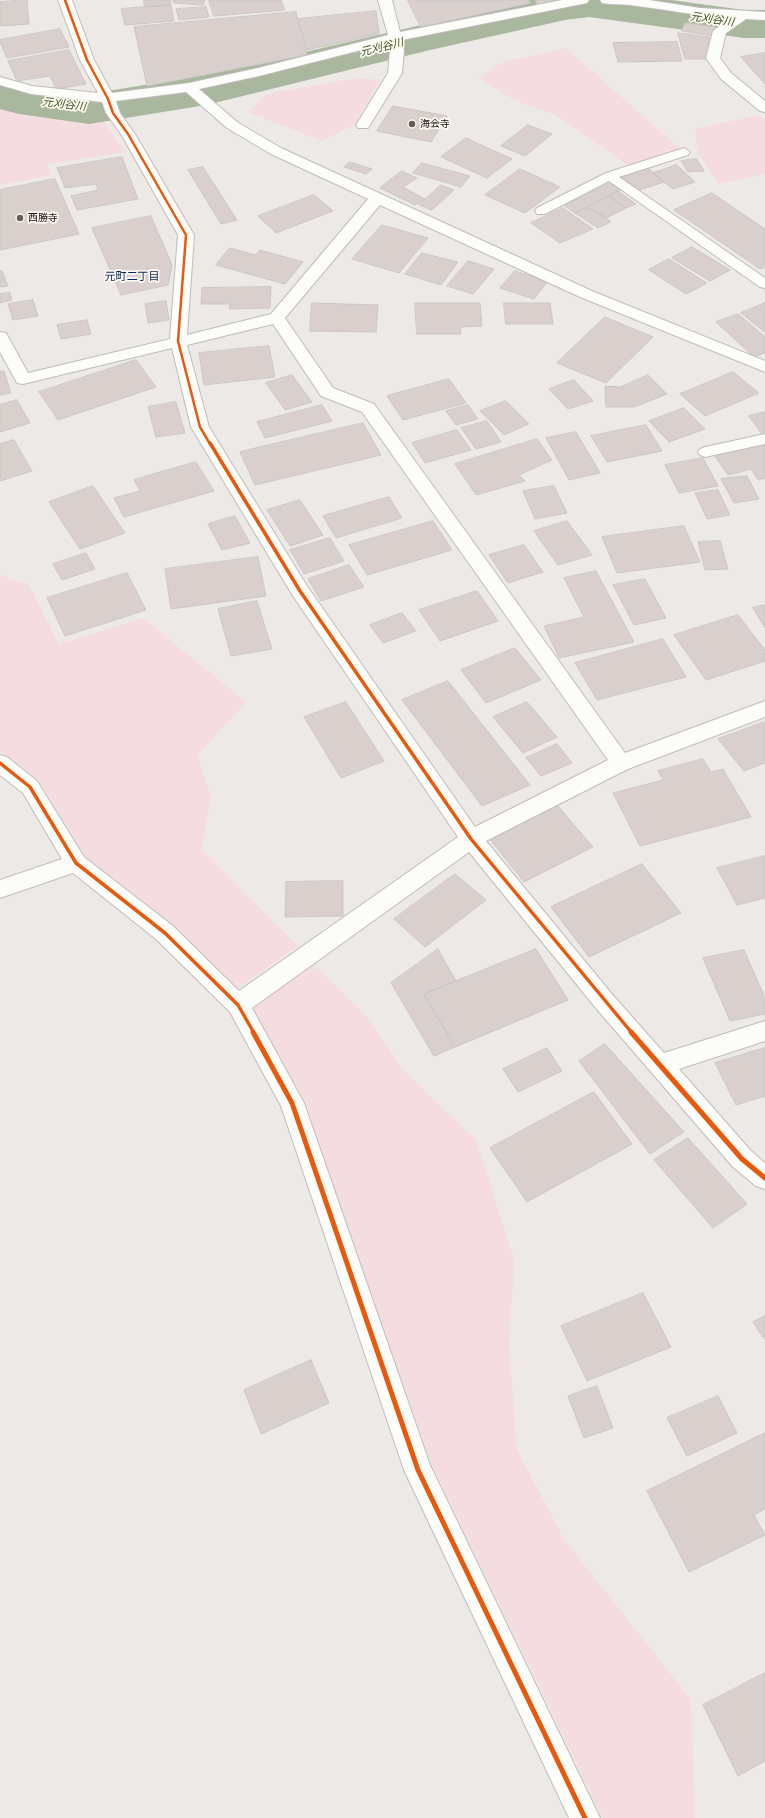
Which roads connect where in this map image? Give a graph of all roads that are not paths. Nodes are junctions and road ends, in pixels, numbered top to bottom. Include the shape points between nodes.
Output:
1 (65, 0) edge
2 (385, 0) edge
3 (582, 0) edge
4 (607, 0) edge
5 (740, 0) edge
6 (742, 16) junction
7 (765, 16) edge
8 (395, 42) junction
9 (0, 81) edge
10 (189, 88) junction
11 (110, 103) junction
12 (765, 108) edge
13 (363, 125) dead end
14 (684, 152) dead end
15 (610, 176) junction
16 (378, 197) junction
17 (541, 211) dead end
18 (765, 284) edge
19 (278, 318) junction
20 (0, 337) edge
21 (178, 341) junction
22 (765, 368) edge
23 (765, 439) edge
24 (705, 452) dead end
25 (765, 709) edge
26 (621, 763) junction
27 (0, 764) edge
28 (471, 839) junction
29 (76, 863) junction
30 (0, 889) edge
31 (238, 1005) junction
32 (765, 1031) edge
33 (660, 1065) junction
34 (765, 1178) edge
35 (585, 1818) edge

1 - 11 street via 87,60
2 - 8 street
3 - 8 street
4 - 6 street via 630,0
5 - 6 street
6 - 7 street
6 - 12 street via 720,31 713,58 726,76
8 - 10 street
8 - 13 street via 395,73
9 - 11 street via 31,90
10 - 11 street
10 - 16 street via 232,126 276,151
11 - 21 street via 186,235
14 - 15 lane
15 - 17 lane
15 - 18 lane
16 - 19 street
16 - 22 street via 586,294
19 - 21 street
19 - 26 street via 327,392 368,408
20 - 21 street via 24,379
21 - 28 street via 200,427 300,591
23 - 24 lane
25 - 26 street
26 - 28 street
27 - 29 street via 30,786
28 - 31 street
28 - 33 street via 603,1000
29 - 30 street
29 - 31 street via 165,933
31 - 35 street via 292,1103 418,1470
32 - 33 street
33 - 34 street via 742,1159

